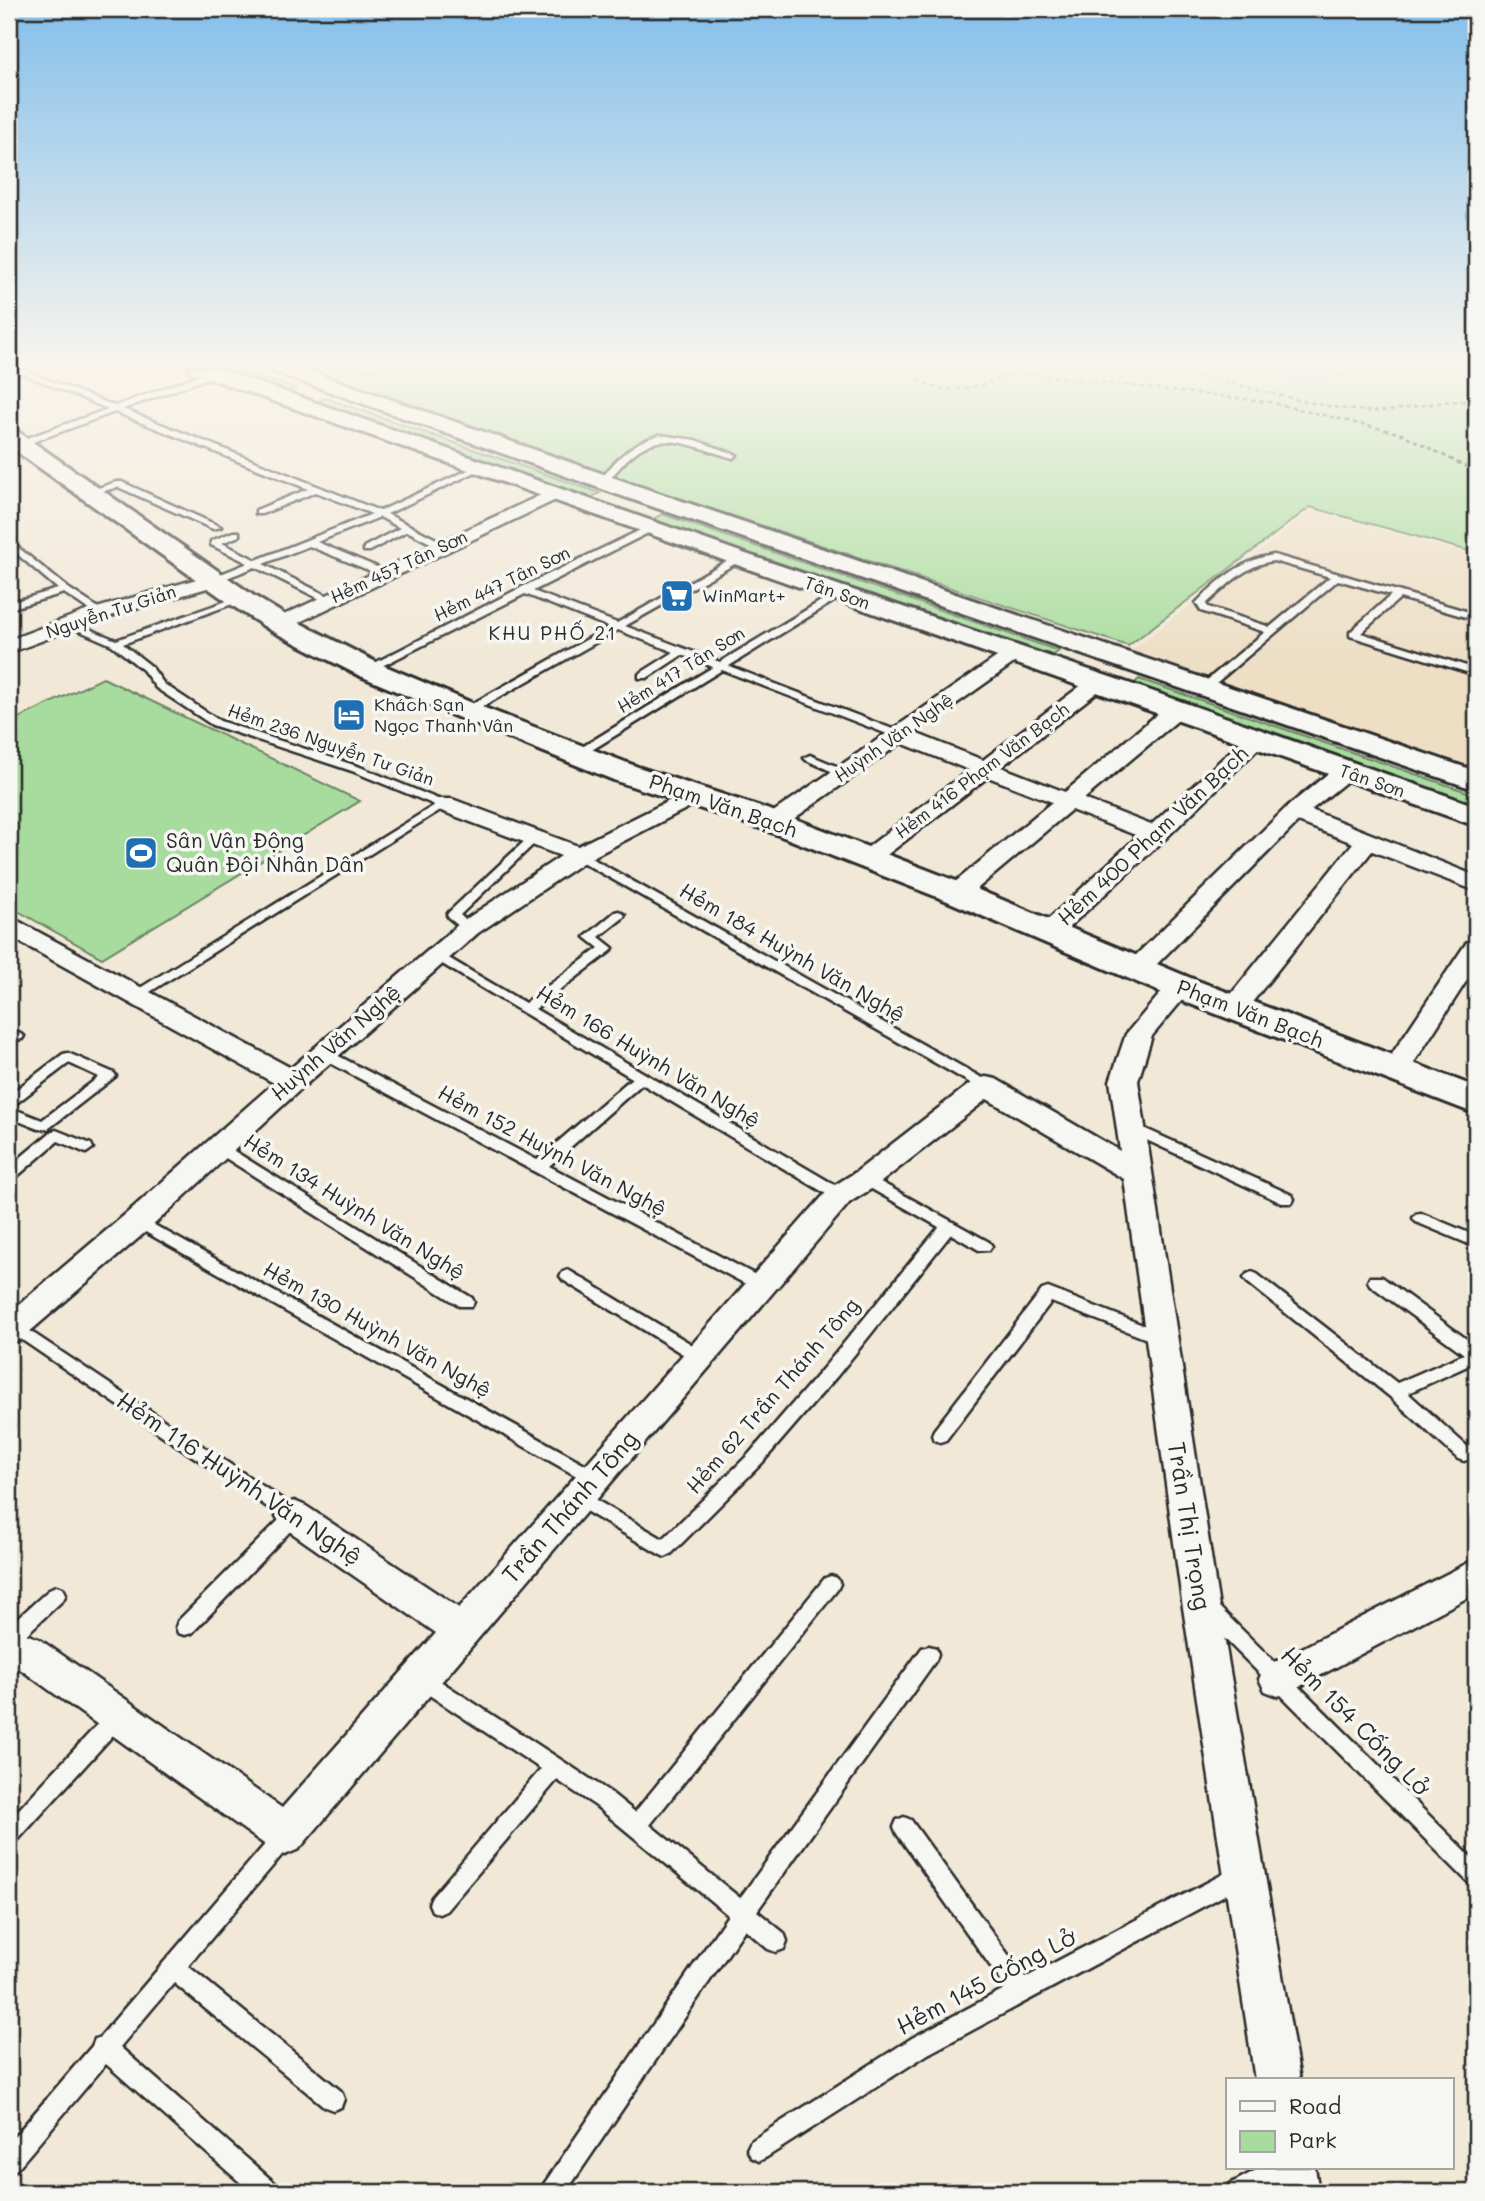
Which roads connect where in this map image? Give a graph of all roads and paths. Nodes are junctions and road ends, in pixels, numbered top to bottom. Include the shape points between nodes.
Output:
1 (59, 471) edge
2 (273, 471) edge
3 (474, 471) edge
4 (493, 471) edge
5 (552, 471) edge
6 (614, 471) edge
7 (317, 488) junction
8 (90, 492) junction
9 (607, 492) junction
10 (556, 493) junction
11 (676, 507) junction
12 (259, 512) dead end
13 (380, 514) junction
14 (216, 527) dead end
15 (647, 527) junction
16 (407, 528) junction
17 (236, 534) dead end
18 (308, 542) junction
19 (9, 543) edge
20 (445, 547) junction
21 (367, 549) dead end
22 (737, 559) junction
23 (257, 564) junction
24 (386, 574) junction
25 (1337, 576) junction
26 (214, 580) junction
27 (65, 590) junction
28 (523, 590) junction
29 (839, 594) junction
30 (1398, 594) junction
31 (242, 599) junction
32 (329, 600) junction
33 (9, 606) edge
34 (100, 613) junction
35 (1476, 617) edge
36 (69, 624) junction
37 (280, 624) junction
38 (618, 625) junction
39 (1273, 631) junction
40 (116, 643) junction
41 (9, 647) edge
42 (1087, 647) junction
43 (682, 650) junction
44 (1014, 654) junction
45 (722, 665) junction
46 (1058, 668) junction
47 (368, 669) junction
48 (1157, 671) junction
49 (1476, 672) edge
50 (643, 676) dead end
51 (1098, 682) junction
52 (1205, 687) junction
53 (1130, 693) junction
54 (1175, 710) junction
55 (467, 711) junction
56 (899, 735) junction
57 (1257, 739) junction
58 (578, 754) junction
59 (810, 758) dead end
60 (984, 769) junction
61 (1344, 772) junction
62 (844, 773) junction
63 (1476, 781) edge
64 (693, 796) junction
65 (1066, 800) junction
66 (444, 804) junction
67 (1295, 812) junction
68 (1476, 817) edge
69 (774, 822) junction
70 (1156, 835) junction
71 (534, 838) junction
72 (1367, 840) junction
73 (579, 855) junction
74 (867, 859) junction
75 (1476, 884) edge
76 (957, 893) junction
77 (619, 915) dead end
78 (469, 928) junction
79 (10, 929) edge
80 (1048, 933) junction
81 (1476, 947) edge
82 (435, 956) junction
83 (1138, 968) junction
84 (1180, 988) junction
85 (137, 996) junction
86 (1233, 1009) junction
87 (526, 1010) junction
88 (324, 1054) junction
89 (1396, 1069) junction
90 (641, 1078) junction
91 (293, 1081) junction
92 (986, 1086) junction
93 (1476, 1101) edge
94 (9, 1102) edge
95 (12, 1117) edge
96 (1130, 1127) junction
97 (86, 1148) dead end
98 (220, 1148) junction
99 (539, 1167) junction
100 (1136, 1173) junction
101 (9, 1175) edge
102 (853, 1187) junction
103 (1287, 1199) dead end
104 (1421, 1218) dead end
105 (138, 1221) junction
106 (949, 1226) junction
107 (1476, 1242) edge
108 (984, 1246) dead end
109 (568, 1276) dead end
110 (1252, 1278) dead end
111 (1376, 1281) dead end
112 (761, 1285) junction
113 (466, 1302) dead end
114 (11, 1327) edge
115 (1160, 1338) junction
116 (1476, 1355) edge
117 (700, 1357) junction
118 (1395, 1391) junction
119 (940, 1435) dead end
120 (1464, 1454) dead end
121 (586, 1488) junction
122 (294, 1516) junction
123 (1476, 1575) edge
124 (831, 1584) dead end
125 (57, 1594) dead end
126 (1200, 1601) junction
127 (185, 1627) dead end
128 (463, 1631) junction
129 (9, 1638) edge
130 (9, 1653) edge
131 (929, 1654) dead end
132 (421, 1679) junction
133 (1278, 1679) junction
134 (118, 1716) junction
135 (555, 1768) junction
136 (636, 1827) junction
137 (904, 1827) dead end
138 (9, 1835) edge
139 (285, 1835) junction
140 (1244, 1873) junction
141 (1476, 1876) edge
142 (439, 1905) dead end
143 (742, 1914) junction
144 (776, 1941) dead end
145 (172, 1967) junction
146 (1022, 1992) junction
147 (103, 2047) junction
148 (1278, 2078) edge
149 (333, 2099) dead end
150 (759, 2149) dead end
151 (9, 2161) edge
152 (1279, 2170) edge
153 (1292, 2170) edge
154 (268, 2192) edge
155 (552, 2192) edge
156 (1238, 2192) edge
157 (1296, 2192) edge

1 - 8 street, Phạm Văn Bạch
2 - 7 lane
3 - 13 lane
4 - 10 street, Tân Sơn
5 - 9 street, Tân Sơn
6 - 9 lane
7 - 12 lane
7 - 13 lane
8 - 14 lane via 119,484
8 - 26 street, Phạm Văn Bạch
9 - 10 street, Tân Sơn
9 - 11 street, Tân Sơn
9 - 15 street, Tân Sơn
10 - 20 street, Hẻm 457 Tân Sơn
11 - 15 street via 643,510 638,520
11 - 42 street, Tân Sơn
13 - 16 lane
13 - 18 lane
15 - 22 street, Tân Sơn
15 - 28 lane, Hẻm 447 Tân Sơn
16 - 20 lane
16 - 21 lane
17 - 23 lane via 214,544
18 - 23 lane
18 - 24 lane
19 - 27 lane
20 - 24 street, Hẻm 457 Tân Sơn
22 - 29 street, Tân Sơn
22 - 38 lane
23 - 26 lane
23 - 32 lane
24 - 32 street, Hẻm 457 Tân Sơn
25 - 30 lane
25 - 39 lane
25 - 39 lane via 1260,558 1201,603 1204,609
26 - 31 street, Phạm Văn Bạch
26 - 34 street, Nguyễn Tư Giản
27 - 33 lane
27 - 34 lane
28 - 38 lane
28 - 47 lane, Hẻm 447 Tân Sơn
29 - 44 street, Tân Sơn
29 - 45 lane, Hẻm 417 Tân Sơn
30 - 35 lane
30 - 49 lane via 1354,634
31 - 37 street, Phạm Văn Bạch
31 - 40 lane
32 - 37 street, Hẻm 457 Tân Sơn
34 - 36 street, Nguyễn Tư Giản
36 - 40 lane, Hẻm 236 Nguyễn Tư Giản
36 - 41 street, Nguyễn Tư Giản
37 - 47 street, Phạm Văn Bạch
38 - 43 lane
38 - 55 lane
39 - 52 lane
40 - 66 lane, Hẻm 236 Nguyễn Tư Giản via 147,668 160,686 216,723 356,769
42 - 46 street via 1095,655 1092,663
42 - 48 street, Tân Sơn
43 - 45 lane
43 - 50 lane
44 - 46 street, Tân Sơn
44 - 56 street, Huỳnh Văn Nghệ
45 - 56 lane
45 - 58 lane, Hẻm 417 Tân Sơn
46 - 51 street, Tân Sơn
47 - 55 street, Phạm Văn Bạch
48 - 52 street, Tân Sơn
48 - 53 street via 1123,676 1121,683
51 - 53 street, Tân Sơn
51 - 60 street, Hẻm 416 Phạm Văn Bạch
52 - 63 street, Tân Sơn
53 - 54 street, Tân Sơn
54 - 57 street, Tân Sơn
54 - 65 street
55 - 58 street, Phạm Văn Bạch
56 - 60 street
56 - 62 street, Huỳnh Văn Nghệ
57 - 61 street, Tân Sơn
57 - 70 street, Hẻm 400 Phạm Văn Bạch
58 - 64 street, Phạm Văn Bạch
59 - 62 lane
60 - 65 street
60 - 74 street, Hẻm 416 Phạm Văn Bạch
61 - 67 street
61 - 68 street, Tân Sơn
62 - 69 street, Huỳnh Văn Nghệ
64 - 69 street, Phạm Văn Bạch
64 - 73 street, Huỳnh Văn Nghệ
65 - 70 street
65 - 76 street
66 - 71 street
66 - 85 lane
67 - 72 street
67 - 83 street
69 - 74 street, Phạm Văn Bạch
70 - 80 street, Hẻm 400 Phạm Văn Bạch
71 - 73 street
71 - 78 lane via 453,915
72 - 75 street
72 - 86 street
73 - 78 street, Huỳnh Văn Nghệ
73 - 92 lane, Hẻm 184 Huỳnh Văn Nghệ
74 - 76 street, Phạm Văn Bạch
76 - 80 street, Phạm Văn Bạch
77 - 87 lane via 592,937 607,948
78 - 82 street, Huỳnh Văn Nghệ
79 - 85 street
80 - 83 street, Phạm Văn Bạch
81 - 89 street
82 - 87 lane, Hẻm 166 Huỳnh Văn Nghệ
82 - 88 street, Huỳnh Văn Nghệ
83 - 84 street, Phạm Văn Bạch
84 - 86 street, Phạm Văn Bạch
84 - 96 street, Trần Thị Trọng via 1139,1034 1124,1081
85 - 91 street
86 - 89 street, Phạm Văn Bạch
87 - 90 lane, Hẻm 166 Huỳnh Văn Nghệ
88 - 91 street, Huỳnh Văn Nghệ
88 - 99 lane, Hẻm 152 Huỳnh Văn Nghệ
89 - 93 street, Phạm Văn Bạch
90 - 99 lane
90 - 102 lane, Hẻm 166 Huỳnh Văn Nghệ
91 - 98 street, Huỳnh Văn Nghệ
92 - 100 street
92 - 102 street, Trần Thánh Tông
94 - 95 lane via 68,1057 109,1076 43,1126
96 - 100 street, Trần Thị Trọng
96 - 103 lane
97 - 101 lane via 55,1135
98 - 105 street, Huỳnh Văn Nghệ
98 - 113 lane, Hẻm 134 Huỳnh Văn Nghệ
99 - 112 lane, Hẻm 152 Huỳnh Văn Nghệ
100 - 115 street, Trần Thị Trọng
102 - 106 lane, Hẻm 166 Huỳnh Văn Nghệ
102 - 112 street, Trần Thánh Tông
104 - 107 lane
105 - 114 street, Huỳnh Văn Nghệ
105 - 121 lane, Hẻm 130 Huỳnh Văn Nghệ
106 - 108 lane, Hẻm 166 Huỳnh Văn Nghệ
106 - 121 lane, Hẻm 62 Trần Thánh Tông via 755,1459 665,1549
109 - 117 lane
110 - 118 lane
111 - 116 lane
112 - 117 street, Trần Thánh Tông
114 - 122 lane, Hẻm 116 Huỳnh Văn Nghệ
115 - 119 lane via 1048,1294
115 - 126 street, Trần Thị Trọng
116 - 118 lane
117 - 121 street, Trần Thánh Tông
118 - 120 lane
121 - 128 street, Trần Thánh Tông
122 - 127 lane
122 - 128 street, Hẻm 116 Huỳnh Văn Nghệ
123 - 133 street
124 - 136 lane
125 - 129 lane
126 - 133 lane, Hẻm 154 Cống Lở
126 - 140 street, Trần Thị Trọng
128 - 132 street, Trần Thánh Tông
130 - 134 street via 26,1651
131 - 143 lane
132 - 135 lane
132 - 139 street, Trần Thánh Tông
133 - 141 lane, Hẻm 154 Cống Lở
134 - 138 lane
134 - 139 street
135 - 136 lane
135 - 142 lane
136 - 143 lane
137 - 146 lane
139 - 145 lane
140 - 146 lane, Hẻm 145 Cống Lở
140 - 148 street, Trần Thị Trọng
143 - 144 lane
143 - 155 lane
145 - 147 lane
145 - 149 lane
146 - 150 lane, Hẻm 145 Cống Lở via 920,2046
147 - 151 lane
147 - 154 lane
152 - 156 lane
153 - 157 street

